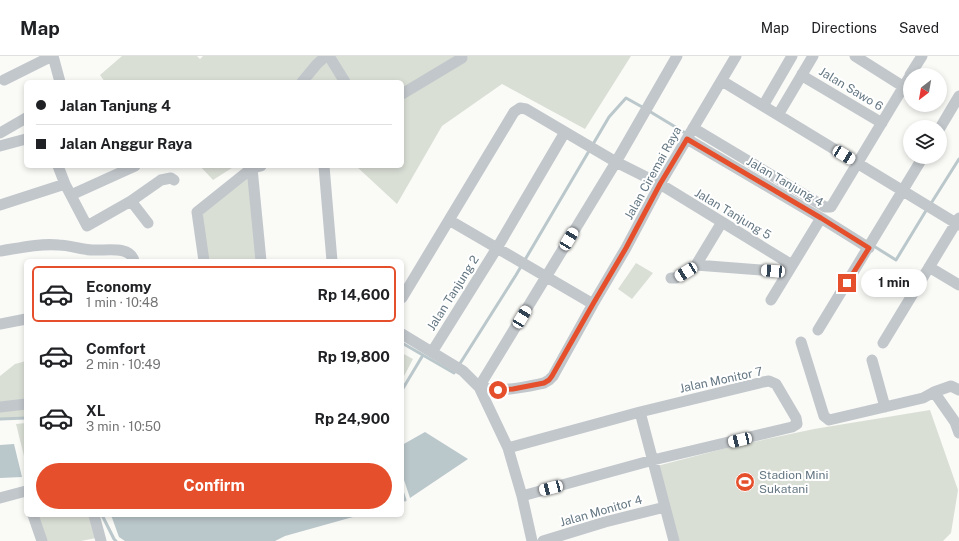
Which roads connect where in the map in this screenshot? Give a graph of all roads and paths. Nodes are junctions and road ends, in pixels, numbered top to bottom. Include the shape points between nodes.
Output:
1 (52, 56) edge
2 (328, 56) edge
3 (677, 56) edge
4 (736, 56) edge
5 (792, 56) edge
6 (813, 56) edge
7 (855, 56) edge
8 (922, 56) edge
9 (463, 57) edge
10 (914, 68) edge
11 (804, 76) junction
12 (4, 80) dead end
13 (59, 80) edge
14 (304, 80) edge
15 (344, 80) edge
16 (722, 81) junction
17 (903, 85) edge
18 (903, 88) edge
19 (404, 93) edge
20 (959, 96) edge
21 (763, 106) junction
22 (778, 115) junction
23 (24, 119) edge
24 (945, 120) edge
25 (882, 123) junction
26 (565, 132) junction
27 (0, 133) edge
28 (690, 134) junction
29 (24, 140) edge
30 (0, 146) edge
31 (616, 162) junction
32 (857, 163) junction
33 (919, 164) edge
34 (59, 168) edge
35 (131, 168) edge
36 (256, 168) edge
37 (257, 168) edge
38 (324, 168) edge
39 (174, 180) dead end
40 (65, 184) junction
41 (660, 184) junction
42 (904, 191) junction
43 (71, 195) junction
44 (131, 201) junction
45 (0, 205) edge
46 (821, 218) junction
47 (449, 220) junction
48 (722, 222) junction
49 (958, 222) edge
50 (148, 223) dead end
51 (871, 244) junction
52 (497, 248) junction
53 (0, 251) edge
54 (133, 259) edge
55 (204, 259) edge
56 (261, 259) edge
57 (332, 259) edge
58 (696, 265) junction
59 (929, 267) junction
60 (790, 268) junction
61 (546, 277) junction
62 (671, 278) dead end
63 (959, 285) edge
64 (404, 295) edge
65 (771, 300) dead end
66 (593, 304) junction
67 (24, 319) edge
68 (0, 324) edge
69 (818, 330) dead end
70 (404, 335) edge
71 (801, 342) dead end
72 (883, 344) dead end
73 (432, 352) junction
74 (872, 360) dead end
75 (479, 387) junction
76 (959, 390) edge
77 (934, 392) junction
78 (24, 404) edge
79 (0, 407) edge
80 (885, 407) junction
81 (640, 412) junction
82 (958, 425) edge
83 (508, 448) junction
84 (653, 460) junction
85 (24, 493) edge
86 (522, 496) junction
87 (0, 498) edge
88 (666, 507) junction
89 (34, 517) edge
90 (95, 517) edge
91 (42, 541) edge
92 (101, 541) edge
93 (532, 541) edge
94 (543, 541) edge
95 (674, 541) edge

1 - 12 street
1 - 13 street
2 - 14 street via 317,64
2 - 15 street
3 - 31 street
4 - 16 street, Jalan Ciremai Raya
5 - 21 street
6 - 11 street
7 - 17 street
8 - 10 street
9 - 19 street
11 - 22 street
11 - 25 street, Jalan Sawo 6
16 - 21 street
16 - 28 street, Jalan Ciremai Raya
18 - 25 street
20 - 24 street
21 - 22 street
22 - 32 street
23 - 27 street
25 - 32 street
26 - 31 street, Jalan Tanjung 5
26 - 47 street, Jalan Tanjung 5 via 526,109 517,109
26 - 52 street, Jalan Tanjung 2
28 - 32 street via 825,207 831,207
28 - 41 street, Jalan Ciremai Raya
28 - 46 street, Jalan Tanjung 4
29 - 30 street
31 - 41 street, Jalan Tanjung 5
31 - 61 street
32 - 42 street
33 - 42 street
34 - 40 street
35 - 43 street
36 - 55 street via 197,212
37 - 56 street
38 - 57 street
39 - 44 street via 161,180
40 - 43 street
40 - 45 street
41 - 48 street, Jalan Tanjung 5
41 - 66 street, Jalan Ciremai Raya
42 - 49 street
42 - 51 street
43 - 44 street via 87,226
44 - 50 street
46 - 51 street, Jalan Tanjung 4
46 - 60 street
47 - 52 street
47 - 64 street
48 - 58 street
48 - 60 street, Jalan Tanjung 5
49 - 59 street
51 - 69 street
52 - 61 street
52 - 73 street, Jalan Tanjung 2
53 - 54 street via 57,244 91,250 116,250 125,252
58 - 60 street
58 - 62 street via 676,278
59 - 63 street
59 - 72 street
60 - 65 street
61 - 66 street
61 - 75 street
66 - 75 street via 549,380 508,390
67 - 68 street
70 - 73 street
71 - 80 street via 824,416 829,420
73 - 75 street via 460,369
74 - 80 street
75 - 83 street
76 - 77 street via 951,386
77 - 80 street via 923,398
77 - 82 street
78 - 79 street
81 - 83 street, Jalan Monitor 7
81 - 84 street
81 - 84 street, Jalan Monitor 7 via 769,381 776,384 796,418 797,424 792,427
83 - 86 street
84 - 86 street
84 - 88 street
85 - 87 street
86 - 93 street
88 - 94 street, Jalan Monitor 4
88 - 95 street
89 - 91 street
90 - 92 street

